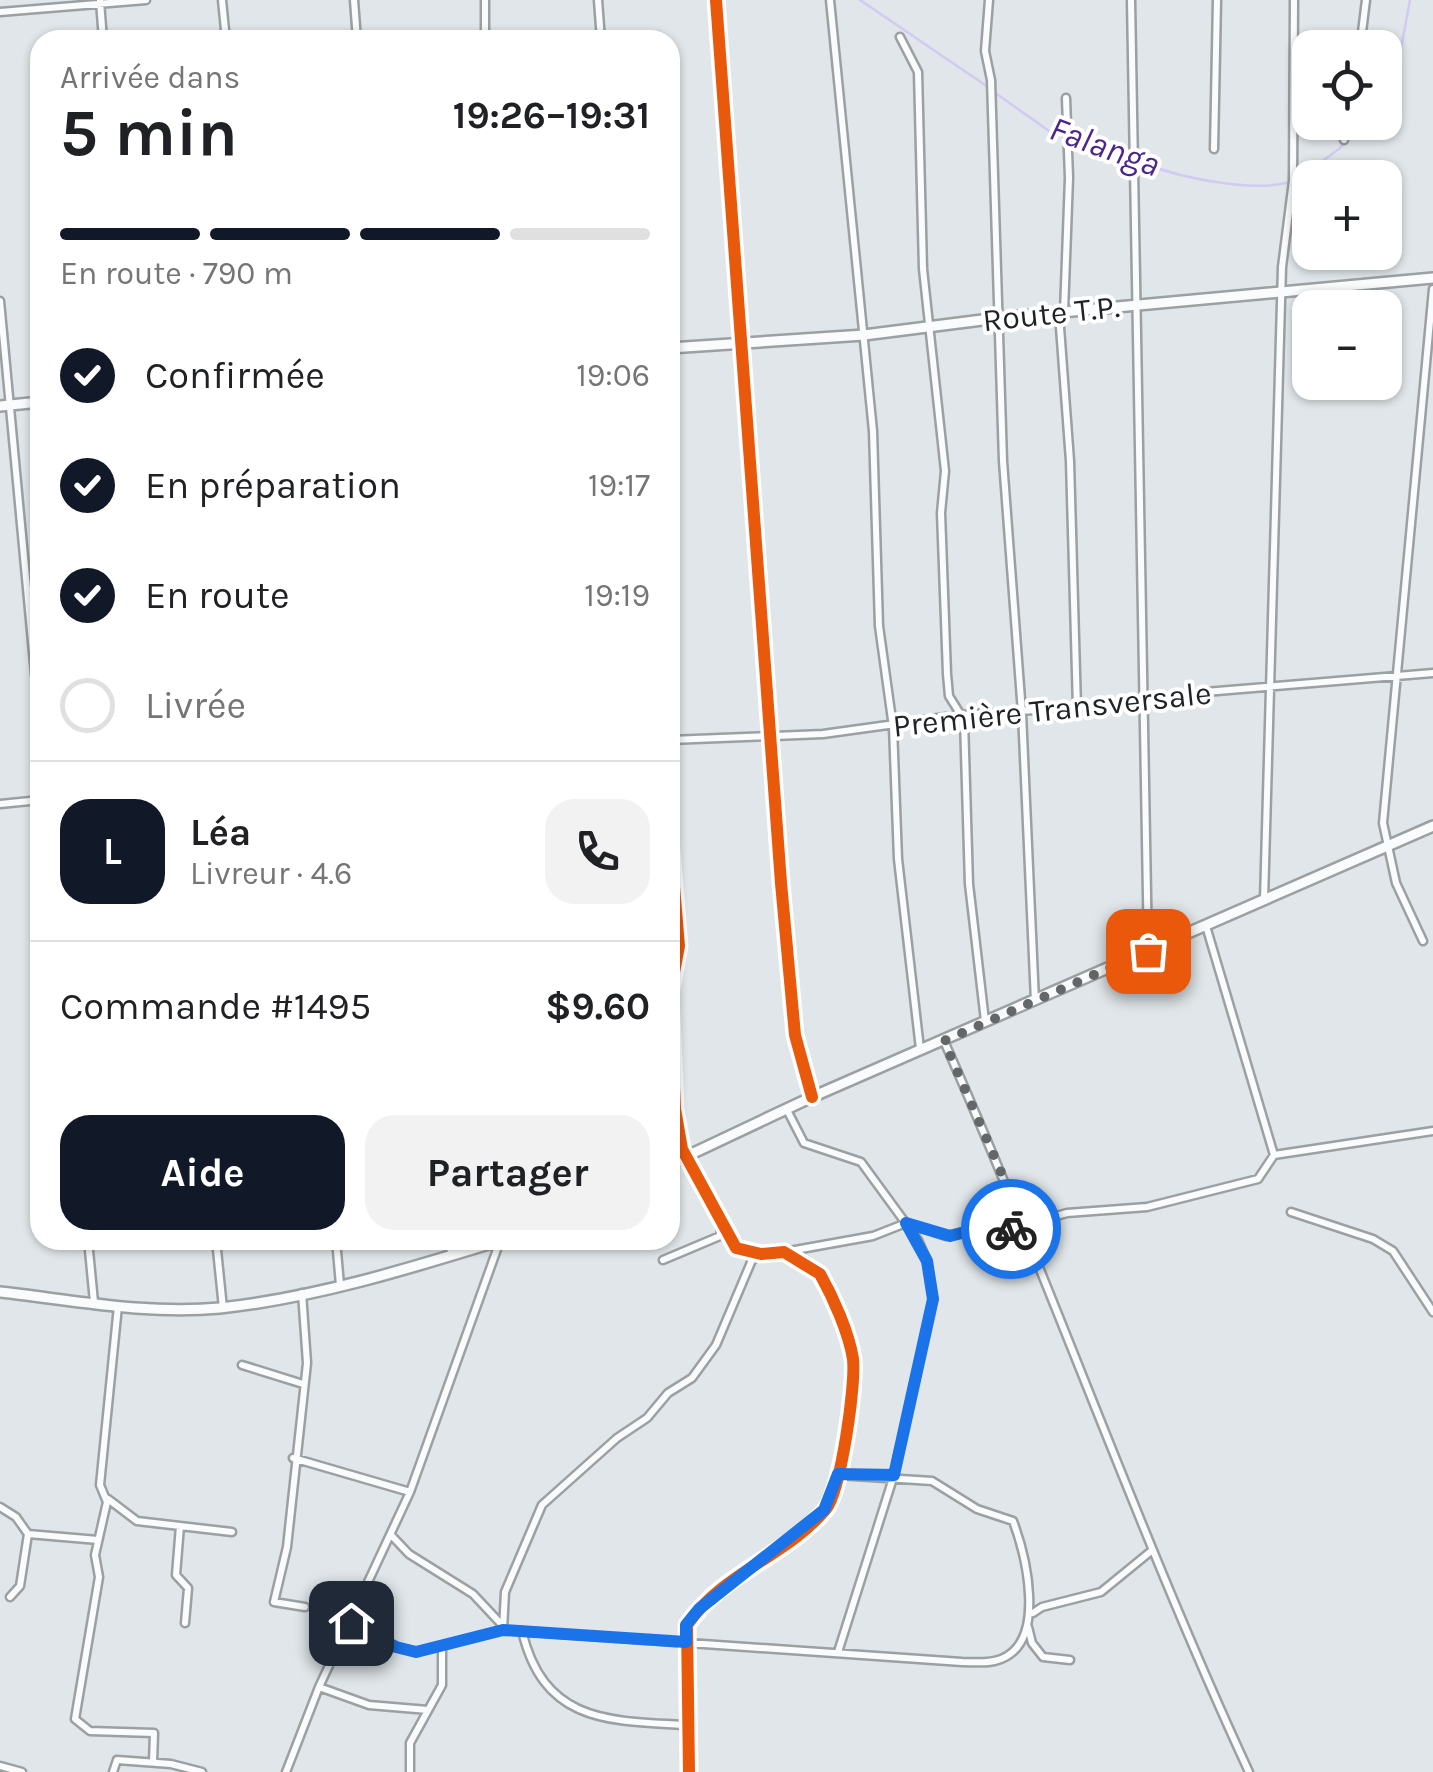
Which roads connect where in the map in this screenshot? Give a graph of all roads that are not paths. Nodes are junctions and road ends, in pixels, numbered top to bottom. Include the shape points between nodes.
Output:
1 (146, 0) edge
2 (222, 0) edge
3 (354, 0) edge
4 (485, 0) edge
5 (598, 0) edge
6 (716, 0) edge
7 (830, 0) edge
8 (989, 0) edge
9 (1131, 0) edge
10 (1216, 0) edge
11 (1294, 0) edge
12 (1366, 0) edge
13 (100, 2) edge
14 (0, 12) edge
15 (102, 30) edge
16 (225, 30) edge
17 (356, 30) edge
18 (485, 30) edge
19 (600, 30) edge
20 (1362, 30) edge
21 (900, 37) dead end
22 (1066, 98) dead end
23 (1214, 149) dead end
24 (1433, 278) edge
25 (1433, 289) edge
26 (1281, 290) junction
27 (0, 302) edge
28 (1137, 304) junction
29 (1062, 313) junction
30 (998, 318) junction
31 (930, 326) junction
32 (864, 335) junction
33 (742, 344) junction
34 (680, 347) edge
35 (30, 403) edge
36 (5, 406) edge
37 (30, 636) edge
38 (1433, 672) edge
39 (1400, 677) junction
40 (1268, 687) junction
41 (1143, 703) junction
42 (1076, 708) junction
43 (1022, 713) junction
44 (960, 715) junction
45 (893, 727) junction
46 (770, 737) junction
47 (680, 740) edge
48 (30, 801) edge
49 (0, 804) edge
50 (1433, 826) edge
51 (1386, 848) junction
52 (1264, 901) junction
53 (1206, 926) junction
54 (1423, 942) dead end
55 (1148, 951) junction
56 (1035, 1001) junction
57 (986, 1022) junction
58 (944, 1041) junction
59 (921, 1051) junction
60 (812, 1097) junction
61 (786, 1108) junction
62 (1433, 1132) edge
63 (680, 1133) edge
64 (1274, 1155) junction
65 (686, 1157) junction
66 (680, 1160) edge
67 (1292, 1212) dead end
68 (722, 1220) junction
69 (906, 1223) junction
70 (1024, 1225) junction
71 (89, 1250) edge
72 (217, 1250) edge
73 (337, 1250) edge
74 (451, 1250) edge
75 (468, 1250) edge
76 (497, 1250) edge
77 (784, 1252) junction
78 (762, 1254) junction
79 (451, 1255) junction
80 (663, 1260) dead end
81 (340, 1284) junction
82 (0, 1292) edge
83 (302, 1292) junction
84 (94, 1302) junction
85 (118, 1306) junction
86 (223, 1308) junction
87 (1433, 1312) edge
88 (242, 1365) dead end
89 (303, 1384) junction
90 (294, 1458) junction
91 (838, 1474) junction
92 (894, 1475) junction
93 (410, 1492) junction
94 (107, 1498) junction
95 (0, 1507) edge
96 (180, 1526) junction
97 (232, 1532) dead end
98 (28, 1534) junction
99 (391, 1535) junction
100 (98, 1540) junction
101 (1150, 1552) junction
102 (10, 1597) dead end
103 (305, 1608) dead end
104 (1033, 1614) junction
105 (185, 1623) dead end
106 (351, 1623) junction
107 (1028, 1627) junction
108 (503, 1628) junction
109 (522, 1631) junction
110 (686, 1642) junction
111 (442, 1649) junction
112 (838, 1652) junction
113 (1070, 1660) dead end
114 (319, 1688) junction
115 (428, 1710) junction
116 (688, 1725) junction
117 (153, 1762) junction
118 (0, 1766) edge
119 (22, 1772) edge
120 (113, 1772) edge
121 (202, 1772) edge
122 (286, 1772) edge
123 (410, 1772) edge
124 (689, 1772) edge
125 (1248, 1772) edge

1 - 13 street
2 - 16 street
3 - 17 street
4 - 18 street
5 - 19 street
6 - 33 street
7 - 32 street
8 - 30 street via 985,52
9 - 28 street
10 - 23 street
11 - 26 street via 1293,181
12 - 20 street
13 - 14 street
13 - 15 street
21 - 31 street via 918,72
22 - 29 street
24 - 26 street, Route T.P.
25 - 39 street
26 - 28 street, Route T.P.
26 - 40 street
27 - 36 street
28 - 29 street, Route T.P.
28 - 41 street
29 - 30 street, Route T.P.
29 - 42 street
30 - 31 street, Route T.P.
30 - 43 street via 1010,604
31 - 32 street, Route T.P.
31 - 44 street via 945,471 947,674
32 - 33 street, Route T.P.
32 - 45 street via 879,626
33 - 34 street, Route T.P.
33 - 46 street
35 - 36 street
36 - 37 street
38 - 39 street, Première Transversale
39 - 40 street, Première Transversale
39 - 51 street via 1383,823
40 - 41 street, Première Transversale
40 - 52 street
41 - 42 street, Première Transversale
41 - 55 street
42 - 43 street, Première Transversale
43 - 44 street, Première Transversale
43 - 56 street
44 - 45 street, Première Transversale
44 - 57 street via 974,953
45 - 46 street, Première Transversale
45 - 59 street via 896,842
46 - 47 street, Première Transversale
46 - 60 street via 795,1035
48 - 49 street
50 - 51 street
51 - 52 street
51 - 54 street
52 - 53 street
53 - 55 street
53 - 64 street
55 - 56 street
56 - 57 street
57 - 58 street
58 - 59 street
58 - 70 street
59 - 60 street
60 - 61 street
61 - 65 street
61 - 69 street via 801,1140 858,1160
62 - 64 street
63 - 65 street
64 - 70 street via 1258,1179 1147,1207
65 - 66 street
65 - 68 street
67 - 87 street via 1373,1238 1393,1252
68 - 78 street via 736,1248
68 - 80 street via 720,1236
69 - 70 street via 950,1236
69 - 77 street via 874,1236
69 - 92 street via 927,1261 933,1299
70 - 101 street
71 - 84 street
72 - 86 street
73 - 81 street
74 - 79 street
75 - 79 street
76 - 93 street
77 - 78 street
77 - 91 street via 820,1274 852,1354
78 - 108 street via 752,1260 716,1344 692,1378 542,1505 505,1592
79 - 81 street
81 - 83 street
82 - 84 street
83 - 86 street
83 - 89 street
84 - 85 street
85 - 86 street
85 - 94 street via 100,1485
88 - 89 street
89 - 90 street
90 - 93 street
90 - 103 street via 287,1547 274,1602
91 - 92 street
91 - 110 street via 824,1510 699,1609 686,1625
92 - 104 street via 932,1480 1013,1522
92 - 112 street
93 - 99 street
94 - 96 street via 137,1521
94 - 100 street
95 - 98 street
96 - 97 street
96 - 105 street via 176,1574 188,1588
98 - 100 street
98 - 102 street via 20,1586
99 - 106 street
99 - 108 street via 408,1554 473,1594
100 - 117 street via 99,1578 75,1719 90,1731 154,1733
101 - 104 street via 1101,1592
101 - 125 street
104 - 107 street
106 - 111 street via 406,1651
106 - 114 street
107 - 112 street via 1006,1658 990,1662
107 - 113 street via 1043,1657
108 - 109 street
108 - 111 street
109 - 110 street
109 - 116 street via 531,1664 572,1710 608,1721
110 - 112 street
110 - 116 street
111 - 115 street via 442,1685
114 - 115 street via 369,1705
114 - 122 street
115 - 123 street via 410,1743
116 - 124 street
117 - 120 street via 117,1760
117 - 121 street
118 - 119 street

